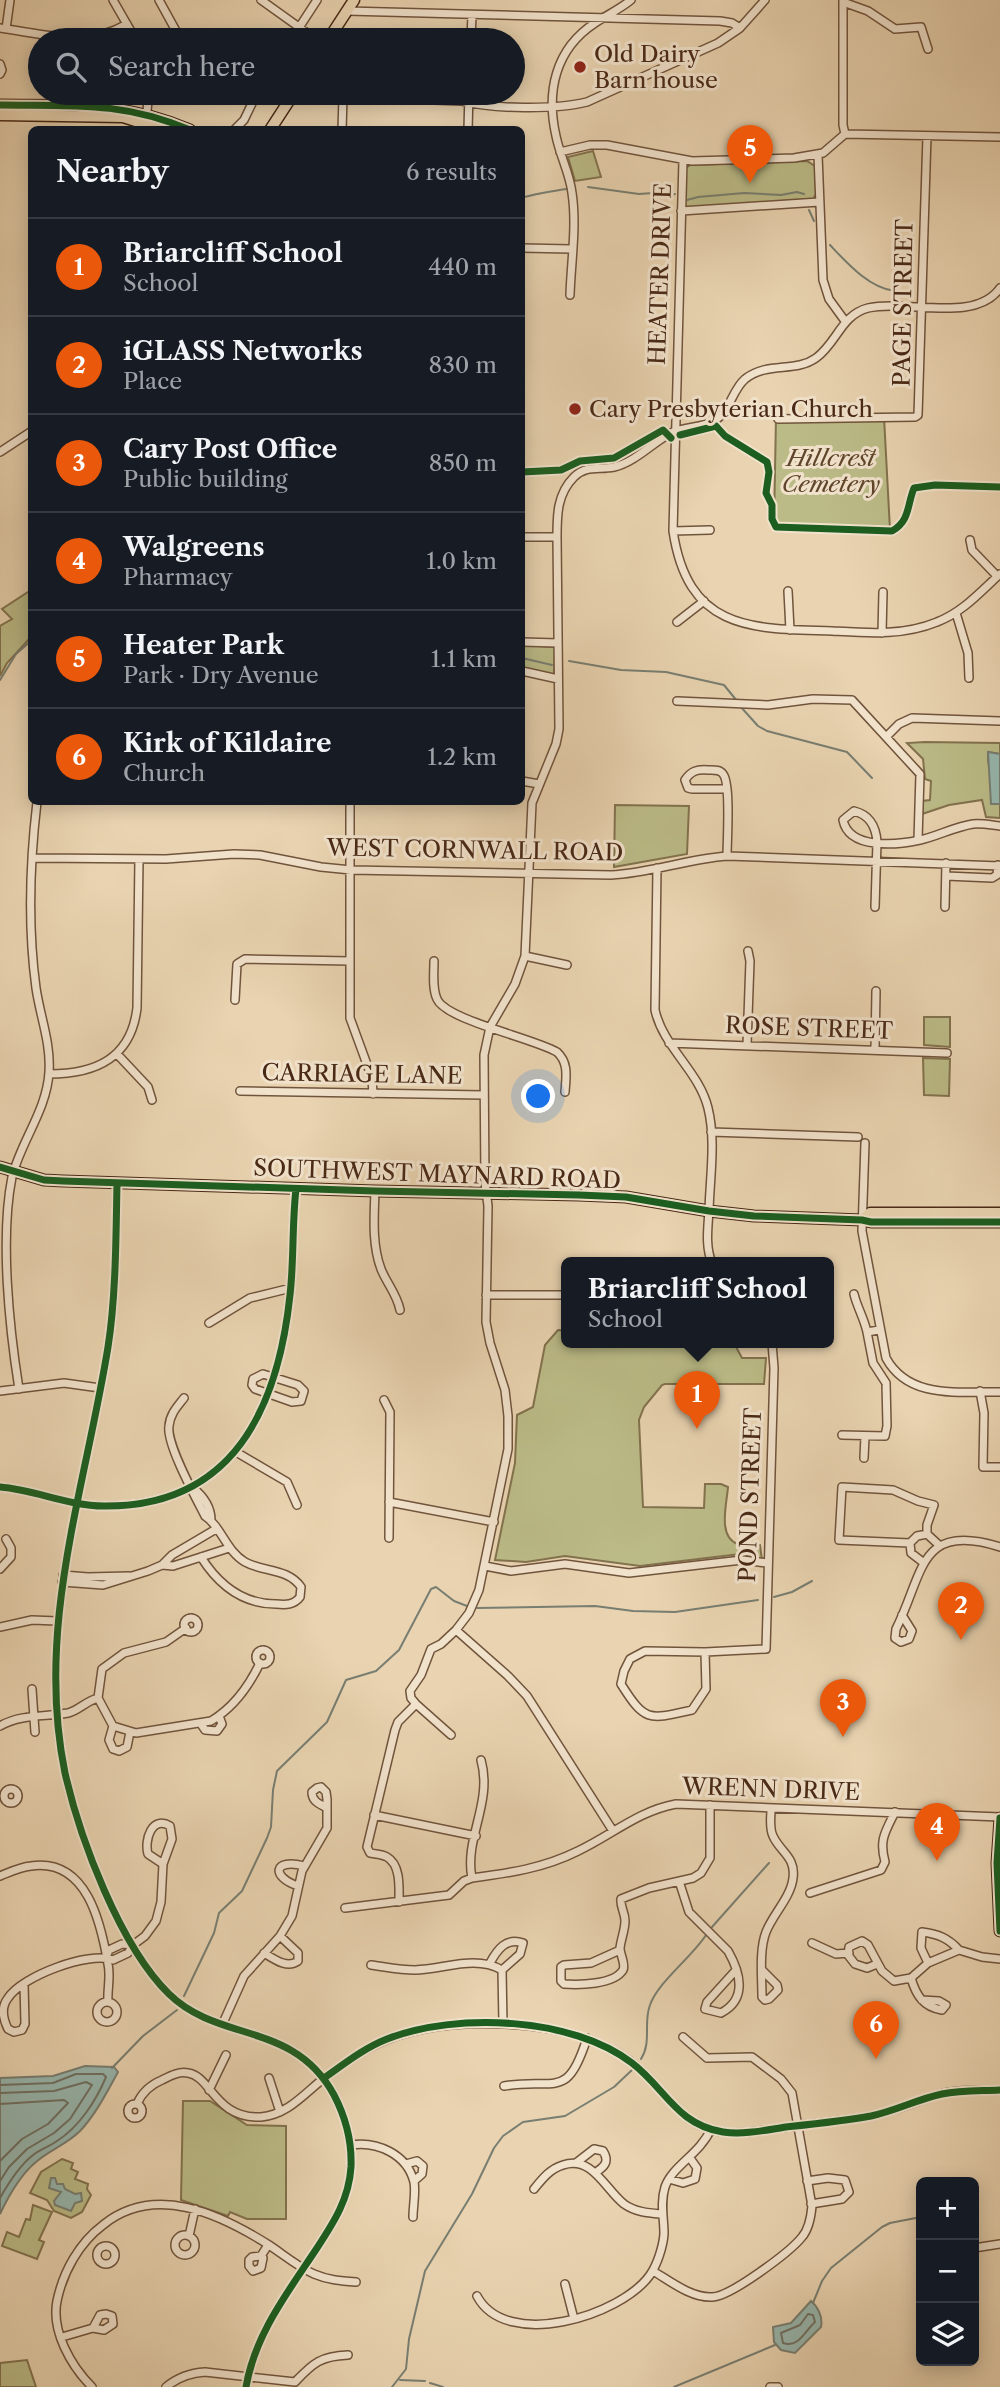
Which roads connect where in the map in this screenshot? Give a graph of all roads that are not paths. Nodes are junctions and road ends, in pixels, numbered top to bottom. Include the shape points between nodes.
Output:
1 (10, 0) edge
2 (113, 0) edge
3 (261, 0) edge
4 (317, 0) edge
5 (354, 0) edge
6 (631, 0) edge
7 (765, 0) edge
8 (163, 1) edge
9 (843, 1) edge
10 (347, 10) junction
11 (472, 15) junction
12 (604, 18) junction
13 (127, 24) junction
14 (299, 27) joint
15 (3, 28) edge
16 (119, 28) edge
17 (129, 28) edge
18 (175, 28) edge
19 (336, 28) edge
20 (471, 28) edge
21 (740, 28) junction
22 (28, 31) edge
23 (928, 49) dead end
24 (0, 64) edge
25 (0, 74) edge
26 (0, 105) edge
27 (148, 105) edge
28 (251, 105) edge
29 (288, 105) edge
30 (343, 105) edge
31 (469, 105) edge
32 (510, 105) edge
33 (552, 107) junction
34 (0, 115) edge
35 (146, 118) junction
36 (158, 126) edge
37 (175, 126) edge
38 (238, 126) edge
39 (273, 126) edge
40 (342, 126) edge
41 (468, 126) edge
42 (845, 134) junction
43 (928, 136) junction
44 (1000, 137) edge
45 (560, 152) junction
46 (818, 155) junction
47 (683, 160) junction
48 (819, 202) junction
49 (681, 211) junction
50 (525, 248) edge
51 (571, 249) junction
52 (1000, 288) edge
53 (570, 295) dead end
54 (922, 307) junction
55 (845, 321) junction
56 (778, 419) dead end
57 (676, 431) junction
58 (28, 434) edge
59 (0, 452) edge
60 (710, 530) dead end
61 (673, 531) junction
62 (525, 537) edge
63 (557, 537) junction
64 (970, 540) dead end
65 (998, 575) edge
66 (788, 592) dead end
67 (883, 592) dead end
68 (704, 601) junction
69 (956, 613) junction
70 (677, 622) dead end
71 (790, 630) junction
72 (882, 633) junction
73 (525, 642) edge
74 (558, 643) junction
75 (525, 672) edge
76 (969, 678) dead end
77 (558, 679) junction
78 (677, 701) dead end
79 (1000, 721) edge
80 (887, 736) junction
81 (525, 781) edge
82 (539, 785) junction
83 (727, 789) junction
84 (37, 805) edge
85 (350, 805) edge
86 (1000, 826) edge
87 (918, 840) junction
88 (877, 842) junction
89 (727, 856) junction
90 (33, 858) junction
91 (139, 859) junction
92 (876, 860) junction
93 (946, 863) junction
94 (999, 865) edge
95 (657, 868) junction
96 (351, 870) junction
97 (529, 873) junction
98 (946, 876) junction
99 (945, 906) dead end
100 (875, 907) dead end
101 (748, 951) dead end
102 (526, 956) junction
103 (350, 961) junction
104 (434, 961) dead end
105 (567, 965) dead end
106 (876, 991) dead end
107 (235, 1000) dead end
108 (490, 1027) junction
109 (669, 1043) junction
110 (747, 1045) junction
111 (875, 1049) junction
112 (947, 1053) dead end
113 (117, 1054) junction
114 (49, 1074) junction
115 (240, 1091) dead end
116 (565, 1091) dead end
117 (373, 1094) junction
118 (483, 1095) junction
119 (152, 1100) dead end
120 (711, 1132) junction
121 (0, 1167) edge
122 (13, 1172) junction
123 (117, 1183) junction
124 (296, 1189) junction
125 (375, 1191) junction
126 (485, 1193) junction
127 (709, 1212) junction
128 (1000, 1217) edge
129 (862, 1220) junction
130 (711, 1257) edge
131 (291, 1288) junction
132 (486, 1294) junction
133 (854, 1294) dead end
134 (561, 1295) edge
135 (4, 1298) edge
136 (400, 1310) dead end
137 (209, 1323) dead end
138 (879, 1331) junction
139 (867, 1332) junction
140 (772, 1348) edge
141 (273, 1376) junction
142 (19, 1388) junction
143 (100, 1388) junction
144 (0, 1391) edge
145 (980, 1391) junction
146 (1000, 1392) edge
147 (267, 1394) junction
148 (184, 1398) dead end
149 (384, 1400) dead end
150 (842, 1435) dead end
151 (864, 1436) junction
152 (236, 1452) junction
153 (864, 1458) dead end
154 (1000, 1467) edge
155 (0, 1487) edge
156 (191, 1487) junction
157 (389, 1502) junction
158 (78, 1504) junction
159 (297, 1505) dead end
160 (494, 1522) junction
161 (216, 1530) junction
162 (927, 1534) junction
163 (389, 1538) dead end
164 (6, 1539) dead end
165 (910, 1543) junction
166 (940, 1546) junction
167 (1000, 1547) edge
168 (229, 1549) junction
169 (201, 1557) junction
170 (766, 1563) junction
171 (924, 1563) junction
172 (162, 1565) junction
173 (485, 1566) junction
174 (0, 1569) edge
175 (62, 1578) junction
176 (902, 1615) dead end
177 (57, 1621) junction
178 (0, 1627) edge
179 (186, 1628) dead end
180 (456, 1630) junction
181 (705, 1652) junction
182 (260, 1663) dead end
183 (32, 1689) dead end
184 (98, 1698) junction
185 (416, 1704) junction
186 (57, 1714) junction
187 (33, 1716) junction
188 (0, 1726) edge
189 (113, 1726) junction
190 (34, 1732) dead end
191 (130, 1732) junction
192 (451, 1735) dead end
193 (481, 1760) dead end
194 (709, 1805) junction
195 (327, 1808) dead end
196 (771, 1809) junction
197 (895, 1812) junction
198 (374, 1815) junction
199 (1000, 1818) edge
200 (613, 1831) junction
201 (476, 1836) junction
202 (163, 1864) junction
203 (304, 1866) junction
204 (0, 1876) edge
205 (472, 1878) junction
206 (679, 1881) junction
207 (298, 1886) junction
208 (810, 1893) dead end
209 (399, 1902) junction
210 (345, 1908) dead end
211 (1000, 1931) edge
212 (280, 1936) junction
213 (812, 1943) dead end
214 (133, 1945) junction
215 (620, 1950) junction
216 (959, 1950) junction
217 (264, 1952) junction
218 (849, 1953) junction
219 (106, 1957) junction
220 (1000, 1959) edge
221 (490, 1963) junction
222 (928, 1963) junction
223 (877, 1964) junction
224 (371, 1965) dead end
225 (502, 1970) junction
226 (736, 1970) junction
227 (762, 1970) dead end
228 (911, 1978) junction
229 (24, 1984) junction
230 (922, 2000) dead end
231 (108, 2002) dead end
232 (223, 2023) junction
233 (503, 2024) junction
234 (683, 2037) dead end
235 (587, 2038) junction
236 (226, 2055) dead end
237 (269, 2078) dead end
238 (324, 2078) junction
239 (504, 2086) dead end
240 (209, 2090) junction
241 (1000, 2090) edge
242 (136, 2104) dead end
243 (280, 2112) junction
244 (797, 2126) junction
245 (711, 2129) junction
246 (351, 2145) junction
247 (690, 2158) junction
248 (576, 2163) junction
249 (406, 2164) junction
250 (595, 2173) junction
251 (669, 2179) junction
252 (414, 2181) junction
253 (807, 2181) junction
254 (534, 2189) dead end
255 (811, 2204) junction
256 (195, 2209) junction
257 (662, 2214) junction
258 (413, 2217) dead end
259 (189, 2236) dead end
260 (89, 2238) junction
261 (268, 2245) junction
262 (1000, 2245) edge
263 (979, 2247) edge
264 (100, 2248) dead end
265 (261, 2256) dead end
266 (304, 2268) junction
267 (653, 2271) junction
268 (356, 2282) dead end
269 (565, 2284) dead end
270 (477, 2296) dead end
271 (574, 2319) junction
272 (93, 2328) dead end
273 (62, 2337) junction
274 (348, 2355) dead end
275 (248, 2377) junction
276 (92, 2387) edge
277 (166, 2387) edge
278 (246, 2387) edge
279 (770, 2387) edge
280 (778, 2387) edge

1 - 15 street
2 - 13 street
3 - 14 street
4 - 14 street
5 - 10 main road
6 - 12 street
7 - 21 street
8 - 18 street
9 - 23 street via 895,29 922,27
9 - 42 street
10 - 11 street
10 - 19 main road
11 - 12 street
11 - 20 street
12 - 21 street via 720,21
12 - 33 street via 560,60
13 - 16 street
13 - 17 street
15 - 22 street
21 - 33 street via 718,43 587,102
24 - 25 street
26 - 35 main road via 103,107
27 - 35 street
28 - 38 street
29 - 39 main road
30 - 40 street
31 - 41 street
32 - 33 street
33 - 45 street
34 - 35 main road
35 - 36 main road
35 - 37 main road
42 - 43 street
42 - 46 street
43 - 44 street
43 - 54 street, PAGE STREET
45 - 47 street via 607,145
45 - 51 street via 573,194
46 - 47 street
46 - 48 street
47 - 49 street, HEATER DRIVE
48 - 49 street
48 - 55 street via 823,280 829,299
49 - 57 street, HEATER DRIVE
50 - 51 street
51 - 53 street
52 - 54 street via 974,305
54 - 55 street via 875,307
54 - 56 street, PAGE STREET via 917,416
55 - 57 street via 816,358 756,372 737,387 717,420
57 - 61 street, HEATER DRIVE
57 - 63 street via 616,466 591,468 574,477 558,506
58 - 59 street
60 - 61 street
61 - 68 street, HEATER DRIVE via 687,578
62 - 63 street
63 - 74 street
64 - 65 street via 972,550
65 - 69 street
66 - 71 street
67 - 72 street
68 - 70 street
68 - 71 street via 742,624
69 - 72 street via 915,629
69 - 76 street via 968,653
71 - 72 street
73 - 74 street
74 - 77 street
75 - 77 street
77 - 82 street via 559,729
78 - 80 street via 778,705 813,699 852,701
79 - 80 street via 912,719
80 - 87 street via 920,774
81 - 82 street
82 - 97 street via 530,819
83 - 83 street via 719,771 694,770 685,780 692,789
83 - 89 street
84 - 90 street
85 - 96 street
86 - 87 street via 972,824
87 - 88 street
88 - 88 street via 864,814 854,811 845,817 844,825 854,838
88 - 92 street
89 - 92 street, WEST CORNWALL ROAD
89 - 95 street, WEST CORNWALL ROAD
90 - 91 street, WEST CORNWALL ROAD
90 - 114 street via 34,973
91 - 96 street, WEST CORNWALL ROAD via 234,853
91 - 113 street via 137,1008 133,1028
92 - 93 street, WEST CORNWALL ROAD
92 - 100 street
93 - 94 street, WEST CORNWALL ROAD
93 - 98 street
94 - 98 street via 992,878
95 - 97 street, WEST CORNWALL ROAD via 622,874
95 - 109 street via 653,999
96 - 97 street, WEST CORNWALL ROAD
96 - 103 street
97 - 102 street
98 - 99 street
101 - 110 street
102 - 105 street
102 - 108 street
103 - 107 street via 245,959 237,964
103 - 117 street via 350,1018 372,1078
104 - 108 street via 439,1003
106 - 111 street
108 - 116 street via 557,1052 566,1067
108 - 118 street
109 - 110 street, ROSE STREET
109 - 120 street via 701,1090
110 - 111 street, ROSE STREET
111 - 112 street, ROSE STREET
113 - 114 street via 88,1071
113 - 119 street via 148,1087
114 - 122 street via 44,1099
115 - 117 street, CARRIAGE LANE
117 - 118 street, CARRIAGE LANE
118 - 126 street
120 - 127 street
120 - 129 street via 862,1140
121 - 122 main road, SOUTHWEST MAYNARD ROAD
122 - 123 main road, SOUTHWEST MAYNARD ROAD via 44,1180
122 - 135 street via 5,1223
123 - 124 main road, SOUTHWEST MAYNARD ROAD
123 - 143 street via 109,1338
124 - 125 main road, SOUTHWEST MAYNARD ROAD
124 - 131 street
125 - 126 main road, SOUTHWEST MAYNARD ROAD
125 - 136 street via 375,1244
126 - 127 main road, SOUTHWEST MAYNARD ROAD via 626,1198
126 - 132 street
127 - 129 main road, SOUTHWEST MAYNARD ROAD
127 - 130 street
128 - 129 main road, SOUTHWEST MAYNARD ROAD via 971,1222
128 - 129 main road, SOUTHWEST MAYNARD ROAD via 872,1213
129 - 138 street
131 - 137 street via 250,1298
131 - 141 street
132 - 134 street
132 - 160 street via 487,1331 508,1416 508,1450
133 - 139 street
135 - 142 street
138 - 139 street
138 - 145 street via 890,1367 911,1384 925,1390
139 - 151 street via 873,1363 886,1383 887,1426 885,1436
140 - 170 street, POND STREET
141 - 147 street
141 - 147 street via 260,1374 253,1379 255,1389
141 - 147 street via 298,1385 303,1398 292,1402
142 - 143 street via 64,1383
142 - 144 street
143 - 158 street
145 - 146 street
145 - 154 street via 983,1467
147 - 152 street
148 - 156 street via 172,1412 169,1435
149 - 157 street via 390,1412
150 - 151 street
151 - 153 street
152 - 156 street
152 - 159 street via 286,1482
155 - 158 street
156 - 158 street via 125,1505
156 - 161 street
157 - 160 street
157 - 163 street
158 - 175 street
160 - 173 street
161 - 168 street
161 - 172 street
162 - 165 street
162 - 165 street via 934,1505 893,1490 842,1488 839,1540
162 - 166 street
164 - 174 street via 11,1557
165 - 171 street via 911,1553
166 - 167 street via 976,1539
166 - 171 street
168 - 169 street
168 - 169 street via 246,1562 298,1582 302,1592 298,1601 273,1604 241,1597 221,1582
169 - 172 street
170 - 173 street via 742,1560 629,1573 565,1564 511,1571
170 - 181 street, POND STREET via 766,1649
171 - 176 street
172 - 175 street via 103,1586
173 - 180 street via 473,1605
175 - 177 street
177 - 178 street via 33,1620
177 - 186 street
179 - 184 street via 166,1642 124,1653 106,1665
180 - 185 street via 431,1649 410,1691
180 - 200 street via 534,1706
181 - 181 street via 706,1689 692,1710 647,1716 621,1684 630,1659 645,1651
182 - 191 street via 244,1691 219,1716 201,1724
183 - 187 street
184 - 186 street
184 - 189 street
185 - 192 street
185 - 198 street via 396,1725
186 - 187 street
186 - 214 street via 66,1777 85,1844
187 - 188 street
187 - 190 street
189 - 191 street
189 - 191 street via 109,1741 113,1749 127,1748
193 - 201 street via 485,1789
194 - 196 street, WRENN DRIVE
194 - 200 street, WRENN DRIVE via 661,1807
194 - 206 street via 709,1862 697,1876
195 - 203 street via 327,1828
196 - 197 street, WRENN DRIVE
196 - 227 street via 771,1833 790,1857 793,1880 766,1931
197 - 199 street, WRENN DRIVE
197 - 208 street via 883,1835 885,1862 881,1870
198 - 201 street
198 - 209 street via 367,1847 370,1853 395,1864
199 - 211 main road
200 - 205 street, WRENN DRIVE via 544,1866
201 - 205 street
202 - 202 street via 173,1832 164,1823 148,1833 146,1844 148,1854
202 - 214 street via 159,1912 149,1931
203 - 207 street
203 - 207 street via 288,1863 280,1869 285,1881
204 - 219 street via 38,1865 71,1875 94,1909
205 - 209 street via 449,1895
206 - 215 street via 621,1899 625,1922
206 - 226 street via 689,1912 723,1944
207 - 212 street via 292,1916
209 - 210 street
212 - 217 street
212 - 217 street via 298,1953 296,1963 286,1964
213 - 218 street via 835,1954
214 - 219 street via 122,1944 109,1950
214 - 232 street via 176,2000
215 - 215 street via 624,1967 617,1975 586,1985 561,1981 564,1965 591,1963
216 - 220 street
216 - 222 street
216 - 222 street via 951,1941 922,1932 921,1948
217 - 232 street via 244,1976
218 - 223 street via 855,1964 867,1968
218 - 223 street via 853,1943 862,1941
219 - 229 street via 66,1964
219 - 231 street
221 - 224 street via 416,1970
221 - 225 street
221 - 225 street via 498,1948 515,1941 523,1943 520,1954
222 - 228 street
223 - 228 street via 894,1981
225 - 233 street
226 - 226 street via 740,1985 734,2001 721,2013 705,2009
228 - 230 street
229 - 229 street via 4,2005 11,2032 19,2032 25,2024
232 - 238 street via 290,2049
233 - 235 street
233 - 238 street via 439,2027 399,2035 360,2053
234 - 244 street via 707,2058 746,2056 762,2063 789,2087
235 - 239 street via 578,2064 563,2082
235 - 245 street via 632,2062 685,2117
236 - 240 street
237 - 243 street
238 - 243 street
238 - 246 street via 339,2105
240 - 242 street via 193,2074 179,2074 151,2085
240 - 243 street via 228,2108 244,2115
241 - 244 street via 950,2093 871,2116
244 - 245 street via 733,2133
244 - 253 street
245 - 247 street
246 - 249 street via 376,2146
246 - 266 street via 345,2200
247 - 251 street
247 - 251 street via 697,2168 695,2179 683,2183
248 - 250 street
248 - 250 street via 594,2149 603,2151 607,2157 604,2167
248 - 254 street via 550,2170
249 - 252 street
249 - 252 street via 417,2161 423,2166
250 - 257 street via 625,2204
251 - 257 street
252 - 258 street
253 - 255 street
253 - 255 street via 838,2177 849,2185 842,2199
255 - 267 street via 810,2222 802,2238 727,2294 698,2295
256 - 259 street
256 - 260 street via 163,2204 137,2207 112,2218
256 - 261 street via 226,2220
257 - 267 street via 664,2234
260 - 264 street
260 - 273 street via 59,2291 56,2314
261 - 265 street
261 - 266 street
262 - 263 street
266 - 268 street via 321,2277
266 - 275 street via 264,2331
267 - 271 street via 615,2304
269 - 271 street
270 - 271 street via 482,2306 513,2321
272 - 273 street
273 - 276 street via 70,2359
274 - 275 street via 312,2364 295,2382
275 - 277 street via 192,2373
275 - 278 street
279 - 280 street

